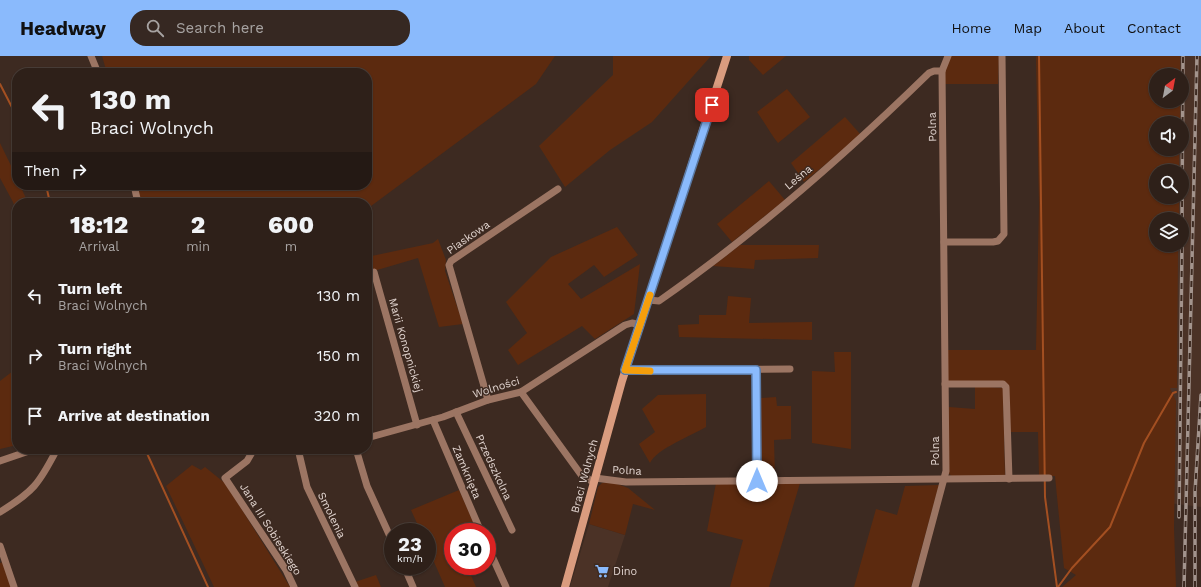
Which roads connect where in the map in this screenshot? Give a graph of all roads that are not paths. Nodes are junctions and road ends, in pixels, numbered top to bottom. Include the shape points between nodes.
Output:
1 (92, 56) edge
2 (727, 56) edge
3 (948, 56) edge
4 (1002, 56) edge
5 (96, 68) edge
6 (942, 71) junction
7 (558, 189) dead end
8 (944, 242) junction
9 (374, 272) dead end
10 (649, 300) junction
11 (641, 325) junction
12 (790, 369) dead end
13 (625, 370) junction
14 (756, 370) junction
15 (945, 384) junction
16 (521, 392) junction
17 (488, 400) junction
18 (456, 412) junction
19 (433, 420) junction
20 (417, 424) junction
21 (372, 437) edge
22 (20, 454) edge
23 (54, 454) edge
24 (251, 454) edge
25 (299, 454) edge
26 (357, 454) edge
27 (0, 461) edge
28 (1046, 478) dead end
29 (1009, 479) junction
30 (594, 480) junction
31 (944, 480) junction
32 (757, 481) junction
33 (0, 512) edge
34 (384, 523) edge
35 (477, 523) edge
36 (512, 530) dead end
37 (0, 546) edge
38 (496, 565) edge
39 (408, 575) edge
40 (14, 587) edge
41 (294, 587) edge
42 (355, 587) edge
43 (413, 587) edge
44 (506, 587) edge
45 (565, 587) edge
46 (914, 587) edge

1 - 5 street
2 - 10 main road, Braci Wolnych
3 - 6 street
4 - 8 street via 1004,234 998,241 993,242
6 - 8 street, Polna
6 - 10 street, Leśna via 929,73 839,157 707,266 659,301
7 - 17 street, Piaskowa via 451,261 449,265
8 - 15 street, Polna
9 - 20 street, Marii Konopnickiej
10 - 11 main road, Braci Wolnych
11 - 13 main road, Braci Wolnych
11 - 16 street, Wolności via 625,325
12 - 14 street
13 - 14 street
13 - 30 main road, Braci Wolnych
14 - 32 street
15 - 29 street via 1003,384 1006,387
15 - 31 street, Polna
16 - 17 street, Wolności
16 - 30 street via 582,476
17 - 18 street, Wolności
18 - 19 street, Wolności
18 - 36 street, Przedszkolna
19 - 20 street, Wolności
19 - 35 street, Zamknięta
20 - 21 street, Wolności
22 - 27 street
23 - 33 street via 36,486
24 - 41 street, Jana III Sobieskiego via 247,462 225,478 286,570
25 - 42 street, Smolenia via 307,487
26 - 34 street via 367,486
28 - 29 street
29 - 31 street
30 - 32 street, Polna
30 - 45 main road, Braci Wolnych
31 - 32 street, Polna
31 - 46 street
37 - 40 street
38 - 44 street
39 - 43 street

